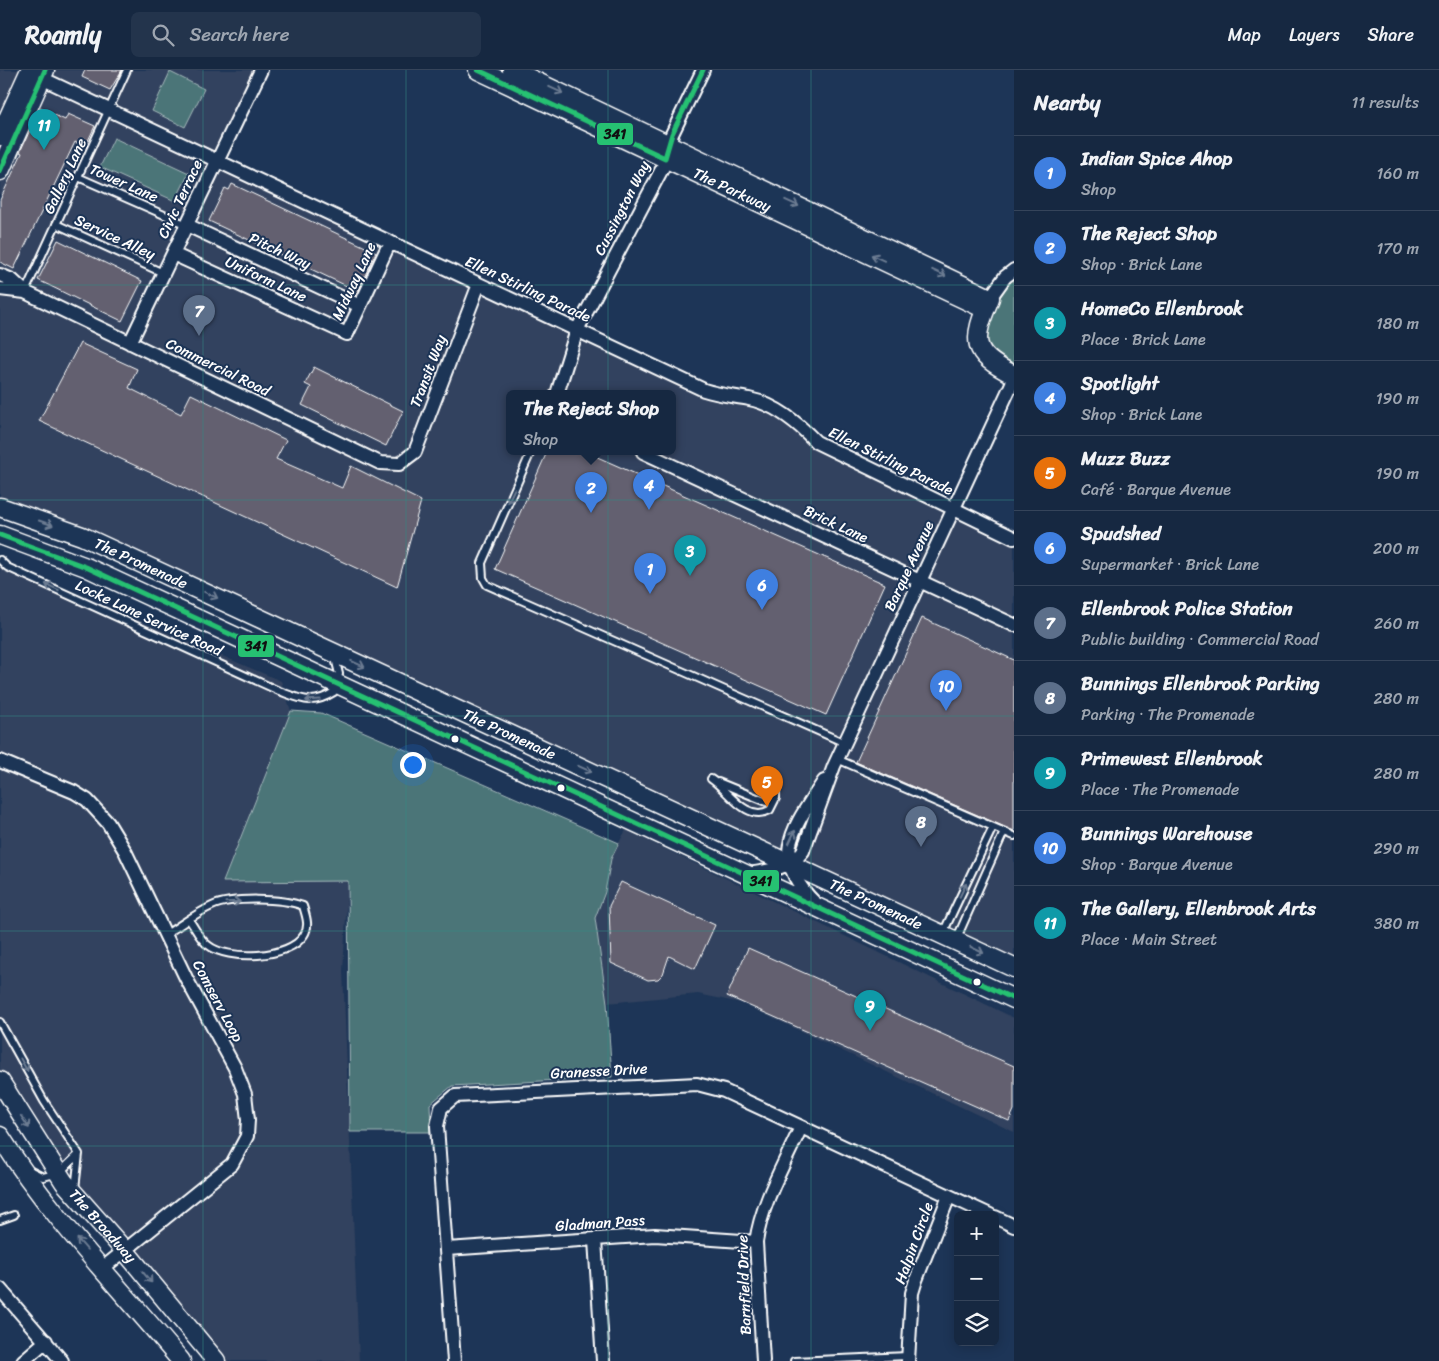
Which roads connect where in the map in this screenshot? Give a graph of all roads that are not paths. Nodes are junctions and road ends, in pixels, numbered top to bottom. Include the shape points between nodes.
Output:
1 (127, 70) edge
2 (261, 70) edge
3 (478, 70) edge
4 (512, 70) edge
5 (703, 70) edge
6 (34, 72) edge
7 (109, 110) junction
8 (0, 136) edge
9 (667, 151) junction
10 (217, 161) junction
11 (0, 171) edge
12 (78, 177) junction
13 (56, 224) junction
14 (187, 225) junction
15 (390, 242) junction
16 (172, 254) junction
17 (1014, 270) edge
18 (163, 273) junction
19 (0, 274) edge
20 (479, 284) junction
21 (0, 289) edge
22 (25, 292) junction
23 (988, 303) junction
24 (360, 306) junction
25 (577, 330) junction
26 (347, 334) joint
27 (130, 343) junction
28 (1014, 377) edge
29 (558, 390) edge
30 (530, 455) edge
31 (650, 455) edge
32 (399, 464) joint
33 (0, 508) edge
34 (953, 510) junction
35 (0, 535) edge
36 (1014, 538) edge
37 (0, 560) edge
38 (3, 568) edge
39 (920, 582) junction
40 (1014, 625) edge
41 (333, 652) junction
42 (338, 683) junction
43 (845, 743) junction
44 (0, 761) edge
45 (836, 763) junction
46 (776, 792) joint
47 (994, 827) junction
48 (1004, 832) junction
49 (1014, 836) edge
50 (790, 863) junction
51 (747, 874) junction
52 (821, 909) junction
53 (190, 921) junction
54 (166, 934) junction
55 (949, 937) junction
56 (1014, 968) edge
57 (1014, 999) edge
58 (0, 1022) edge
59 (0, 1081) edge
60 (801, 1127) junction
61 (0, 1136) edge
62 (78, 1154) junction
63 (12, 1155) junction
64 (58, 1173) junction
65 (74, 1194) junction
66 (949, 1196) junction
67 (981, 1211) edge
68 (14, 1216) dead end
69 (999, 1219) edge
70 (0, 1220) edge
71 (1014, 1226) edge
72 (596, 1240) junction
73 (756, 1242) junction
74 (447, 1249) junction
75 (125, 1251) junction
76 (103, 1268) junction
77 (0, 1289) edge
78 (46, 1341) junction
79 (908, 1358) edge
80 (23, 1361) edge
81 (62, 1361) edge
82 (181, 1361) edge
83 (216, 1361) edge
84 (454, 1361) edge
85 (603, 1361) edge
86 (763, 1361) edge
87 (794, 1361) edge

1 - 7 lane, Gallery Lane
2 - 10 street, Civic Terrace
3 - 9 main road, The Parkway
4 -> 9 main road, The Parkway
5 - 9 street, Cussington Way
6 - 7 street, Ellen Stirling Parade
6 - 8 main road
6 - 11 main road
7 - 10 street, Ellen Stirling Parade
7 - 12 lane, Gallery Lane
9 - 23 main road, The Parkway
9 - 25 street, Cussington Way
10 - 14 street, Civic Terrace
10 - 15 street, Ellen Stirling Parade
12 - 13 lane, Gallery Lane
12 - 14 lane, Tower Lane
13 - 18 lane, Service Alley
13 - 22 lane, Gallery Lane
14 - 16 street, Civic Terrace
14 - 24 street, Pitch Way
15 - 20 street, Ellen Stirling Parade
15 - 24 street, Midway Lane
16 - 18 street, Civic Terrace
16 - 26 street, Uniform Lane
17 - 23 street via 1005,276
18 - 27 street, Civic Terrace
19 - 22 street, Commercial Road
20 - 25 street, Ellen Stirling Parade
20 - 32 street, Transit Way via 414,452
21 - 22 street, Commercial Road
22 - 27 street, Commercial Road
23 - 28 main road via 977,339 980,350 985,359
24 - 26 street, Midway Lane
25 - 29 street
25 - 34 street, Ellen Stirling Parade via 704,390 721,396 751,399 785,414 816,442
27 - 32 street, Commercial Road via 380,463
28 - 34 street, Barque Avenue
30 -> 43 lane via 482,563 487,585
31 - 39 street, Brick Lane
33 -> 41 main road, The Promenade via 82,536
34 - 36 street, Ellen Stirling Parade
34 - 39 street, Barque Avenue
35 - 42 main road, The Promenade via 86,567
37 - 38 lane, Locke Lane Service Road
42 -> 38 lane, Locke Lane Service Road via 334,692 323,699 306,701
39 - 40 street, Brick Lane
39 - 43 street, Barque Avenue
41 - 42 lane via 338,662
41 -> 50 main road, The Promenade
42 - 51 main road, The Promenade
43 - 45 street, Barque Avenue
44 - 54 street, Comserv Loop via 62,786 97,809 125,851
45 - 47 lane
45 - 50 street, Barque Avenue via 789,840
46 - 46 lane via 770,810 752,812 737,804 711,779 766,802
47 - 48 lane
55 -> 47 lane
48 - 49 lane
48 - 55 lane
50 - 51 street via 766,872
50 - 52 street, Barque Avenue via 795,880
50 - 55 main road, The Promenade
51 - 52 main road, The Promenade
52 - 57 main road, The Promenade
53 -> 53 lane via 211,906 225,902 275,900 303,906 308,922 304,936 290,947 267,954 241,955 222,953 207,945
53 - 54 lane
54 - 75 street, Comserv Loop via 240,1081 247,1107 247,1136 232,1164
55 -> 56 main road, The Promenade
58 -> 62 lane
59 -> 64 main road, The Broadway
60 - 66 street, Granesse Drive
60 - 73 street, Barnfield Drive via 768,1198
60 - 74 street, Granesse Drive via 724,1091 697,1084 455,1096 441,1108 437,1126
61 - 63 main road, The Broadway
62 - 64 lane
62 - 65 lane
63 - 64 lane via 42,1176
76 -> 63 main road, The Broadway via 56,1215
64 - 65 main road, The Broadway
65 - 75 main road, The Broadway
66 - 67 street, Granesse Drive
66 - 79 street, Halpin Circle via 916,1280
68 - 70 lane
69 - 71 street
72 - 73 street, Gladman Pass via 672,1235
72 - 74 street, Gladman Pass
72 - 85 street
73 - 86 street, Barnfield Drive
74 - 84 street, Granesse Drive
75 - 76 street, Comserv Loop
75 -> 83 main road, The Broadway
76 - 82 main road, The Broadway
77 - 78 street
78 - 80 street
78 - 81 street
79 - 87 lane

